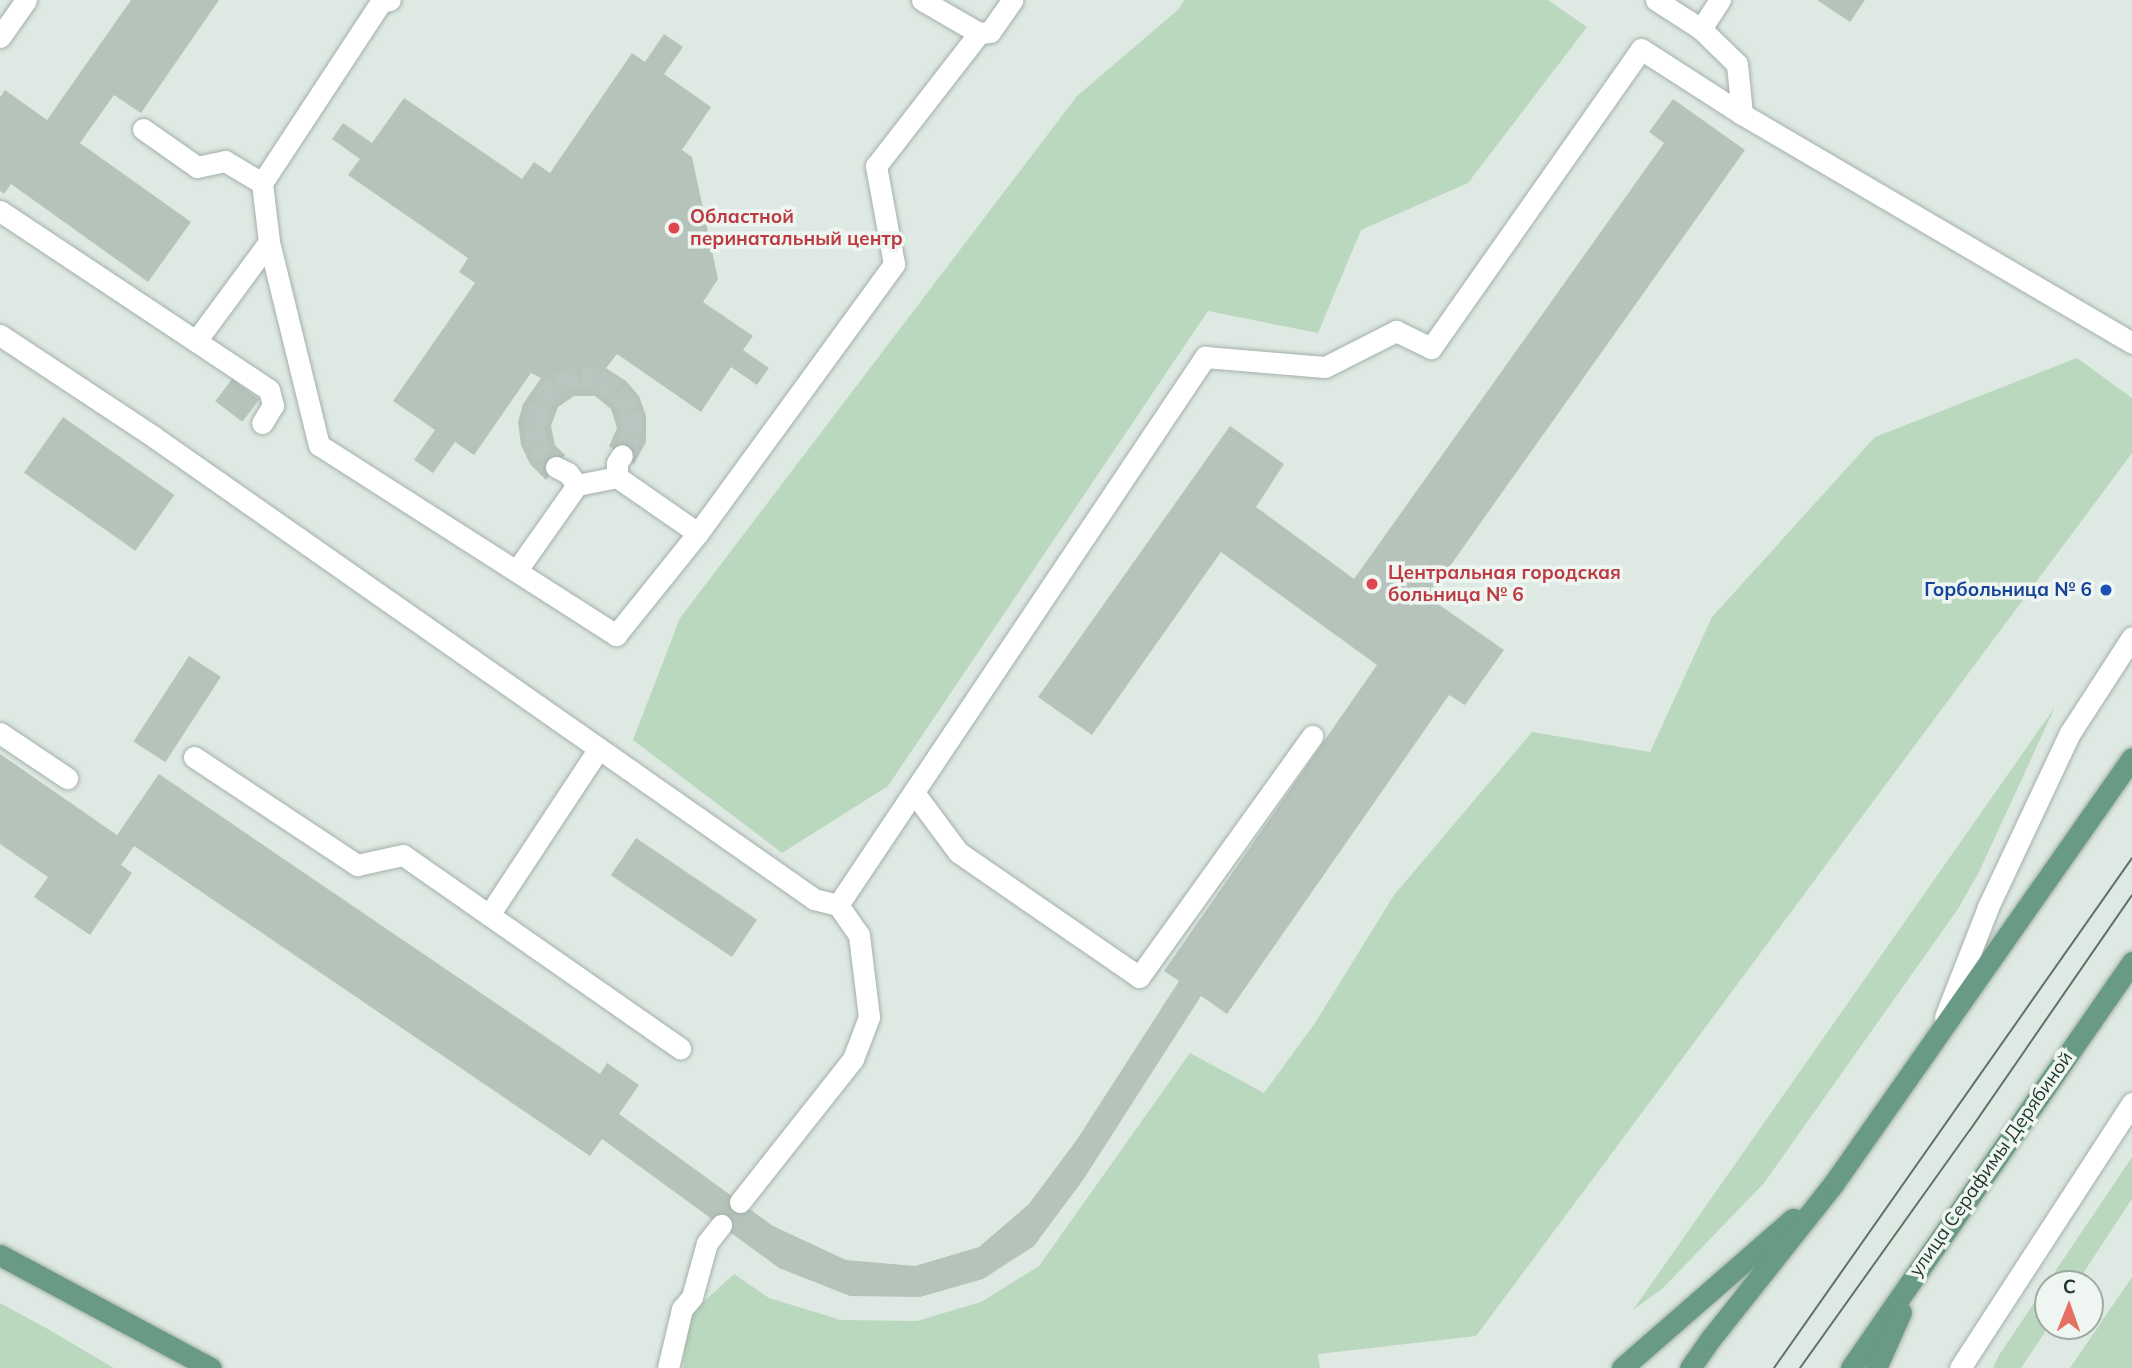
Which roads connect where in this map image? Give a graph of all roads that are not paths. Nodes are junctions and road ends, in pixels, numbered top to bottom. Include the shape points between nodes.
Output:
1 (26, 0) edge
2 (390, 0) edge
3 (922, 0) edge
4 (1012, 0) edge
5 (1656, 0) edge
6 (1720, 0) edge
7 (1701, 29) junction
8 (979, 33) junction
9 (0, 37) edge
10 (1742, 114) junction
11 (142, 129) dead end
12 (262, 183) junction
13 (0, 211) edge
14 (269, 242) junction
15 (0, 335) edge
16 (196, 341) junction
17 (2132, 343) edge
18 (262, 423) dead end
19 (622, 455) tunnel mouth
20 (556, 467) tunnel mouth
21 (617, 477) junction
22 (577, 485) junction
23 (698, 533) junction
24 (517, 570) junction
25 (2132, 637) edge
26 (0, 733) edge
27 (1312, 736) dead end
28 (598, 750) junction
29 (194, 757) dead end
30 (2132, 758) edge
31 (67, 778) dead end
32 (915, 794) junction
33 (838, 905) junction
34 (489, 915) junction
35 (2132, 962) edge
36 (1937, 1039) junction
37 (680, 1048) dead end
38 (2132, 1103) edge
39 (1834, 1183) junction
40 (740, 1202) dead end
41 (721, 1225) dead end
42 (0, 1255) edge
43 (1925, 1259) junction
44 (211, 1368) edge
45 (668, 1368) edge
46 (1622, 1368) edge
47 (1690, 1368) edge
48 (1852, 1368) edge
49 (1876, 1368) edge
50 (1959, 1368) edge

1 - 9 street
2 - 12 street via 381,2
3 - 8 street
4 - 8 street via 990,32
5 - 7 street
6 - 7 street
7 - 10 street via 1737,64
8 - 23 street via 876,166 894,264
10 - 17 street
10 - 32 street via 1641,49 1431,348 1396,331 1325,367 1205,357
11 - 12 street via 197,167 225,161
12 - 14 street
13 - 16 street
14 - 16 street
14 - 24 street via 320,445
15 - 28 street via 154,437
16 - 18 street via 269,390 273,405
19 - 21 street
20 - 22 street
21 - 22 street
21 - 23 street
22 - 24 street
23 - 24 street via 616,635
25 - 36 street via 2070,733 1988,907
26 - 31 street
27 - 32 street via 1139,977 958,852
28 - 33 street via 814,899
28 - 34 street
29 - 34 street via 357,865 403,855
30 - 36 main road
32 - 33 street
33 - 40 street via 859,935 869,1017 853,1059
34 - 37 street
35 - 43 main road, улица Серафимы Дерябиной
36 - 39 main road
38 - 50 street
39 - 46 main road
39 - 47 main road
41 - 45 street via 707,1243 692,1297 682,1309
42 - 44 main road
43 - 48 main road, улица Серафимы Дерябиной
43 - 49 main road

